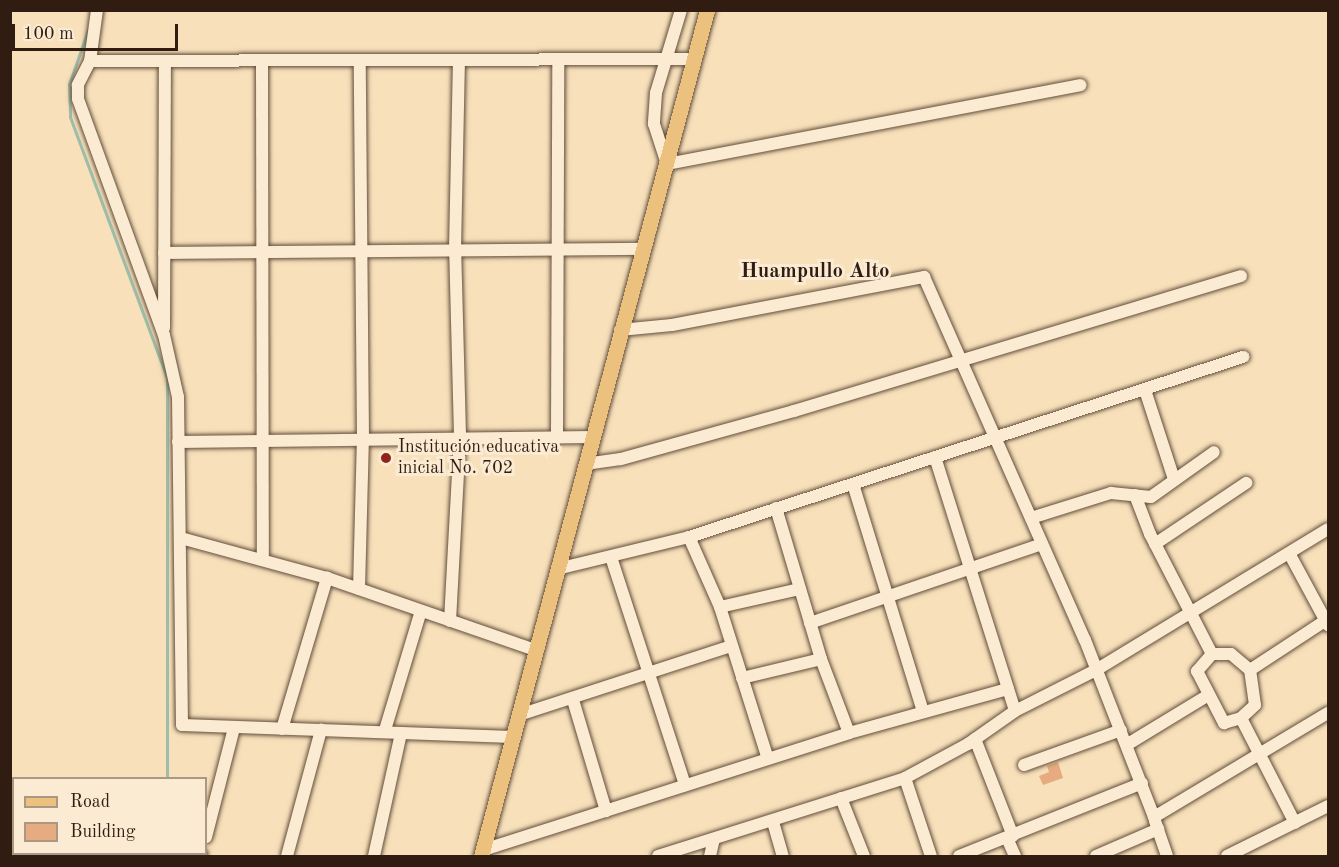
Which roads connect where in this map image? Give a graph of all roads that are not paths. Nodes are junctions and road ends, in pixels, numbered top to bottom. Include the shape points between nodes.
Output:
1 (97, 10) edge
2 (681, 10) edge
3 (707, 10) edge
4 (666, 59) junction
5 (695, 59) junction
6 (90, 61) junction
7 (360, 61) junction
8 (558, 61) junction
9 (165, 62) junction
10 (262, 62) junction
11 (459, 62) junction
12 (1081, 85) dead end
13 (667, 164) junction
14 (360, 249) junction
15 (455, 249) junction
16 (558, 249) junction
17 (644, 249) junction
18 (261, 250) junction
19 (164, 253) junction
20 (1241, 276) dead end
21 (621, 330) junction
22 (164, 335) junction
23 (1243, 357) dead end
24 (963, 360) junction
25 (1145, 390) junction
26 (460, 435) junction
27 (557, 436) junction
28 (593, 436) junction
29 (363, 438) junction
30 (996, 438) junction
31 (261, 441) junction
32 (178, 442) junction
33 (1214, 452) dead end
34 (936, 457) junction
35 (585, 465) junction
36 (1174, 479) junction
37 (1246, 483) dead end
38 (853, 484) junction
39 (1136, 495) junction
40 (776, 508) junction
41 (1031, 518) junction
42 (1329, 529) edge
43 (689, 537) junction
44 (181, 538) junction
45 (1042, 544) junction
46 (1155, 544) junction
47 (1289, 552) junction
48 (611, 557) junction
49 (263, 559) junction
50 (970, 566) junction
51 (557, 569) junction
52 (327, 578) junction
53 (359, 589) junction
54 (800, 589) junction
55 (888, 597) junction
56 (720, 607) junction
57 (1192, 610) junction
58 (421, 611) junction
59 (450, 621) junction
60 (1328, 622) edge
61 (810, 623) junction
62 (731, 646) junction
63 (535, 650) junction
64 (1212, 654) junction
65 (821, 659) junction
66 (1096, 670) junction
67 (1250, 670) junction
68 (651, 675) junction
69 (742, 678) junction
70 (1008, 688) junction
71 (1207, 696) junction
72 (573, 700) junction
73 (923, 711) junction
74 (1015, 711) junction
75 (1329, 713) edge
76 (522, 714) junction
77 (1241, 718) junction
78 (234, 728) junction
79 (282, 729) junction
80 (321, 730) junction
81 (385, 730) junction
82 (1121, 730) junction
83 (401, 734) junction
84 (849, 734) junction
85 (513, 737) junction
86 (975, 739) junction
87 (1128, 744) junction
88 (1261, 753) junction
89 (768, 759) junction
90 (1024, 765) dead end
91 (905, 778) junction
92 (1142, 783) junction
93 (686, 785) junction
94 (841, 798) junction
95 (1329, 806) edge
96 (606, 811) junction
97 (773, 822) junction
98 (1156, 823) junction
99 (1295, 823) junction
100 (207, 833) edge
101 (1010, 837) junction
102 (714, 839) junction
103 (482, 853) edge
104 (781, 855) edge
105 (287, 856) edge
106 (374, 856) edge
107 (658, 856) edge
108 (710, 856) edge
109 (864, 856) edge
110 (931, 856) edge
111 (959, 856) edge
112 (1015, 856) edge
113 (1096, 856) edge
114 (1167, 856) edge
115 (1227, 856) edge

1 - 6 street
2 - 4 street
3 - 5 main road
4 - 5 street
4 - 8 street
4 - 13 street via 654,124
5 - 13 main road
6 - 9 street
6 - 22 street via 78,85 83,119
7 - 10 street
7 - 11 street
7 - 14 street
8 - 11 street
8 - 16 street
9 - 10 street
9 - 19 street
10 - 18 street
11 - 15 street
12 - 13 street
13 - 17 main road
14 - 15 street
14 - 18 street
14 - 29 street
15 - 16 street
15 - 26 street
16 - 17 street
16 - 27 street
17 - 21 main road
18 - 19 street
18 - 31 street
19 - 22 street
20 - 24 street
21 - 24 street via 672,325 923,276
21 - 28 main road
22 - 32 street via 176,378
23 - 25 street
24 - 30 street
24 - 35 street via 644,453
25 - 30 street
25 - 36 street
26 - 27 street
26 - 29 street
26 - 59 street
27 - 28 street
28 - 35 main road
29 - 31 street
29 - 53 street
30 - 34 street
30 - 41 street
31 - 32 street
31 - 49 street
32 - 44 street
33 - 36 street
34 - 38 street
34 - 50 street
35 - 51 main road
36 - 39 street via 1151,497
37 - 46 street
38 - 40 street
38 - 55 street
39 - 41 street via 1111,493
39 - 46 street
40 - 43 street
40 - 54 street
41 - 45 street
42 - 47 street
43 - 48 street
43 - 56 street
44 - 49 street
44 - 78 street via 180,723 185,727
45 - 50 street
45 - 66 street
46 - 57 street
47 - 57 street
47 - 60 street
48 - 51 street
48 - 68 street
49 - 52 street
50 - 55 street
50 - 70 street
51 - 63 main road
52 - 53 street
52 - 79 street
53 - 58 street
54 - 56 street
54 - 61 street
55 - 61 street
55 - 73 street
56 - 62 street
57 - 64 street
57 - 66 street
58 - 59 street
58 - 81 street
59 - 63 street
60 - 67 street
61 - 65 street
62 - 68 street
62 - 69 street
63 - 76 main road
64 - 67 street via 1231,654
64 - 71 street via 1197,669
65 - 69 street
65 - 84 street
66 - 74 street
66 - 82 street
67 - 77 street via 1256,701
68 - 72 street
68 - 93 street
69 - 89 street
70 - 73 street
70 - 74 street
71 - 77 street via 1224,723
71 - 87 street
72 - 76 street
72 - 96 street
73 - 84 street
74 - 86 street
75 - 88 street
76 - 85 main road
77 - 88 street
78 - 79 street
78 - 100 street
79 - 80 street
80 - 81 street
80 - 105 street
81 - 83 street
82 - 87 street
82 - 90 street
83 - 85 street
83 - 106 street
84 - 89 street
85 - 103 main road
86 - 91 street
86 - 101 street
87 - 92 street
88 - 98 street
88 - 99 street
89 - 93 street
91 - 94 street
91 - 110 street
92 - 98 street
92 - 101 street
93 - 96 street
94 - 97 street
94 - 109 street
95 - 99 street
96 - 103 street
97 - 102 street
97 - 104 street
98 - 113 street
98 - 114 street
99 - 115 street
101 - 111 street
101 - 112 street
102 - 107 street
102 - 108 street

